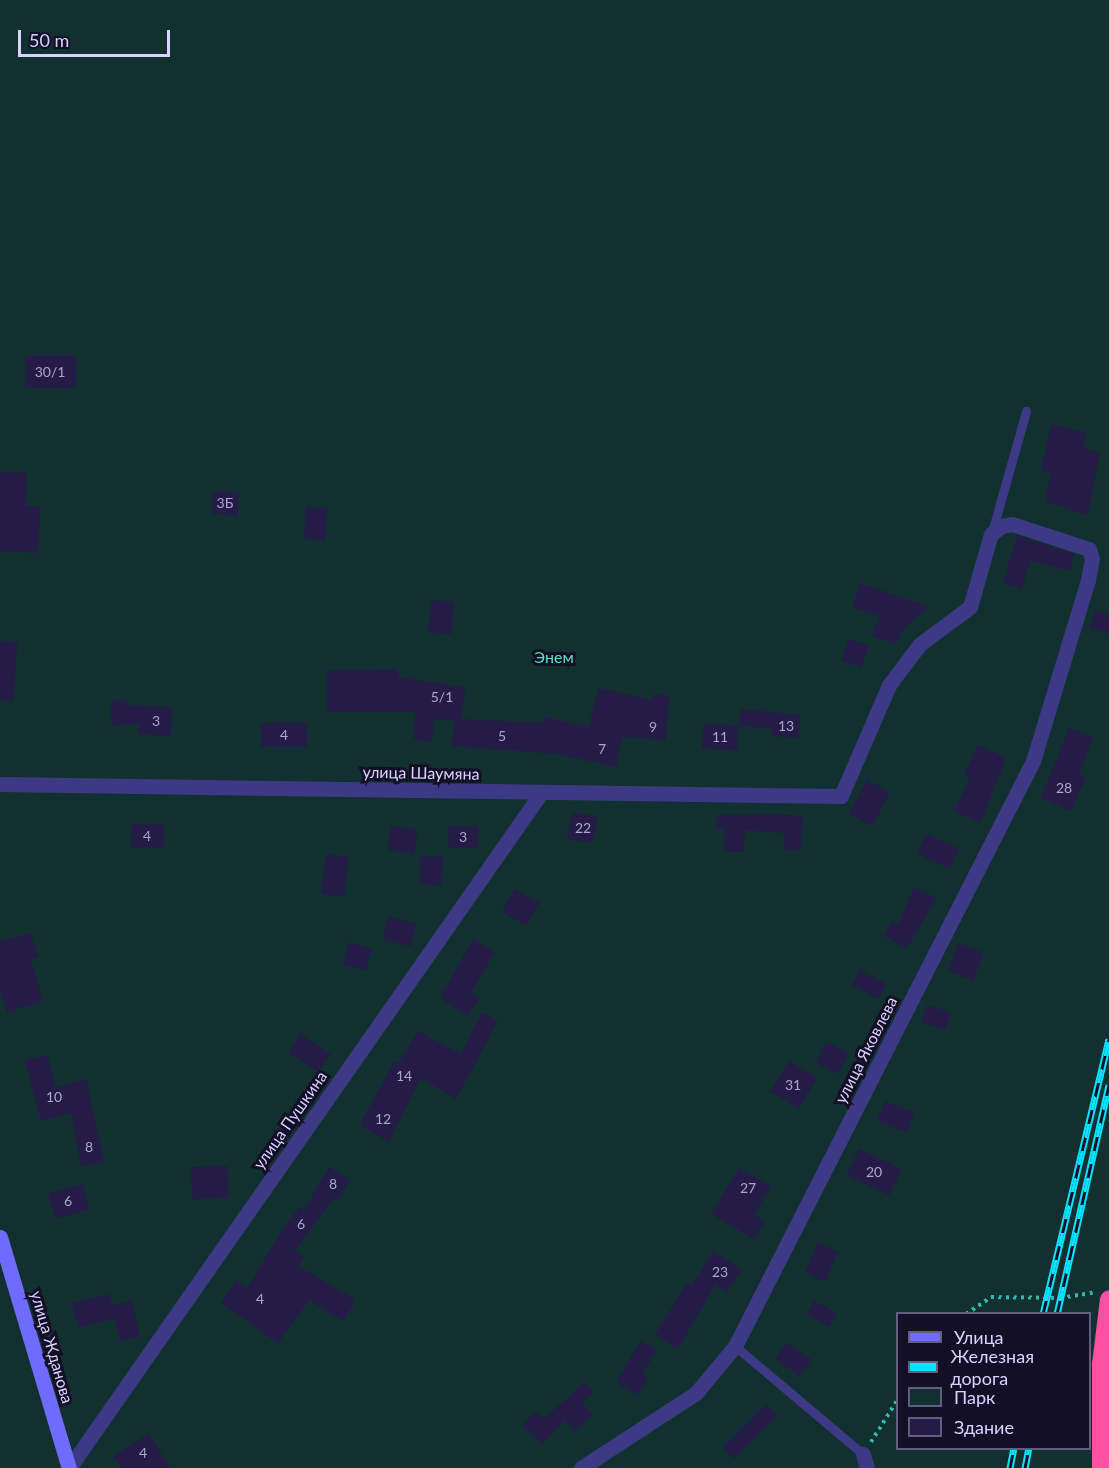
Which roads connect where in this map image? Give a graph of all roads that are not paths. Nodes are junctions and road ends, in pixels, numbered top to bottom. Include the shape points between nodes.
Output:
1 (1026, 411) dead end
2 (991, 534) junction
3 (0, 784) edge
4 (541, 793) junction
5 (0, 1237) edge
6 (1104, 1296) edge
7 (735, 1346) junction
8 (865, 1461) edge
9 (69, 1468) edge
10 (580, 1468) edge
11 (1101, 1468) edge

1 - 2 lane
2 - 4 street, улица Шаумяна via 970,607 920,644 889,685 841,796
2 - 7 street, улица Яковлева via 1012,524 1080,544 1089,549 1092,559 1033,760
3 - 4 street, улица Шаумяна
4 - 9 street, улица Пушкина
5 - 9 street, улица Жданова
6 - 11 highway
7 - 8 lane
7 - 10 street, улица Яковлева via 696,1393

